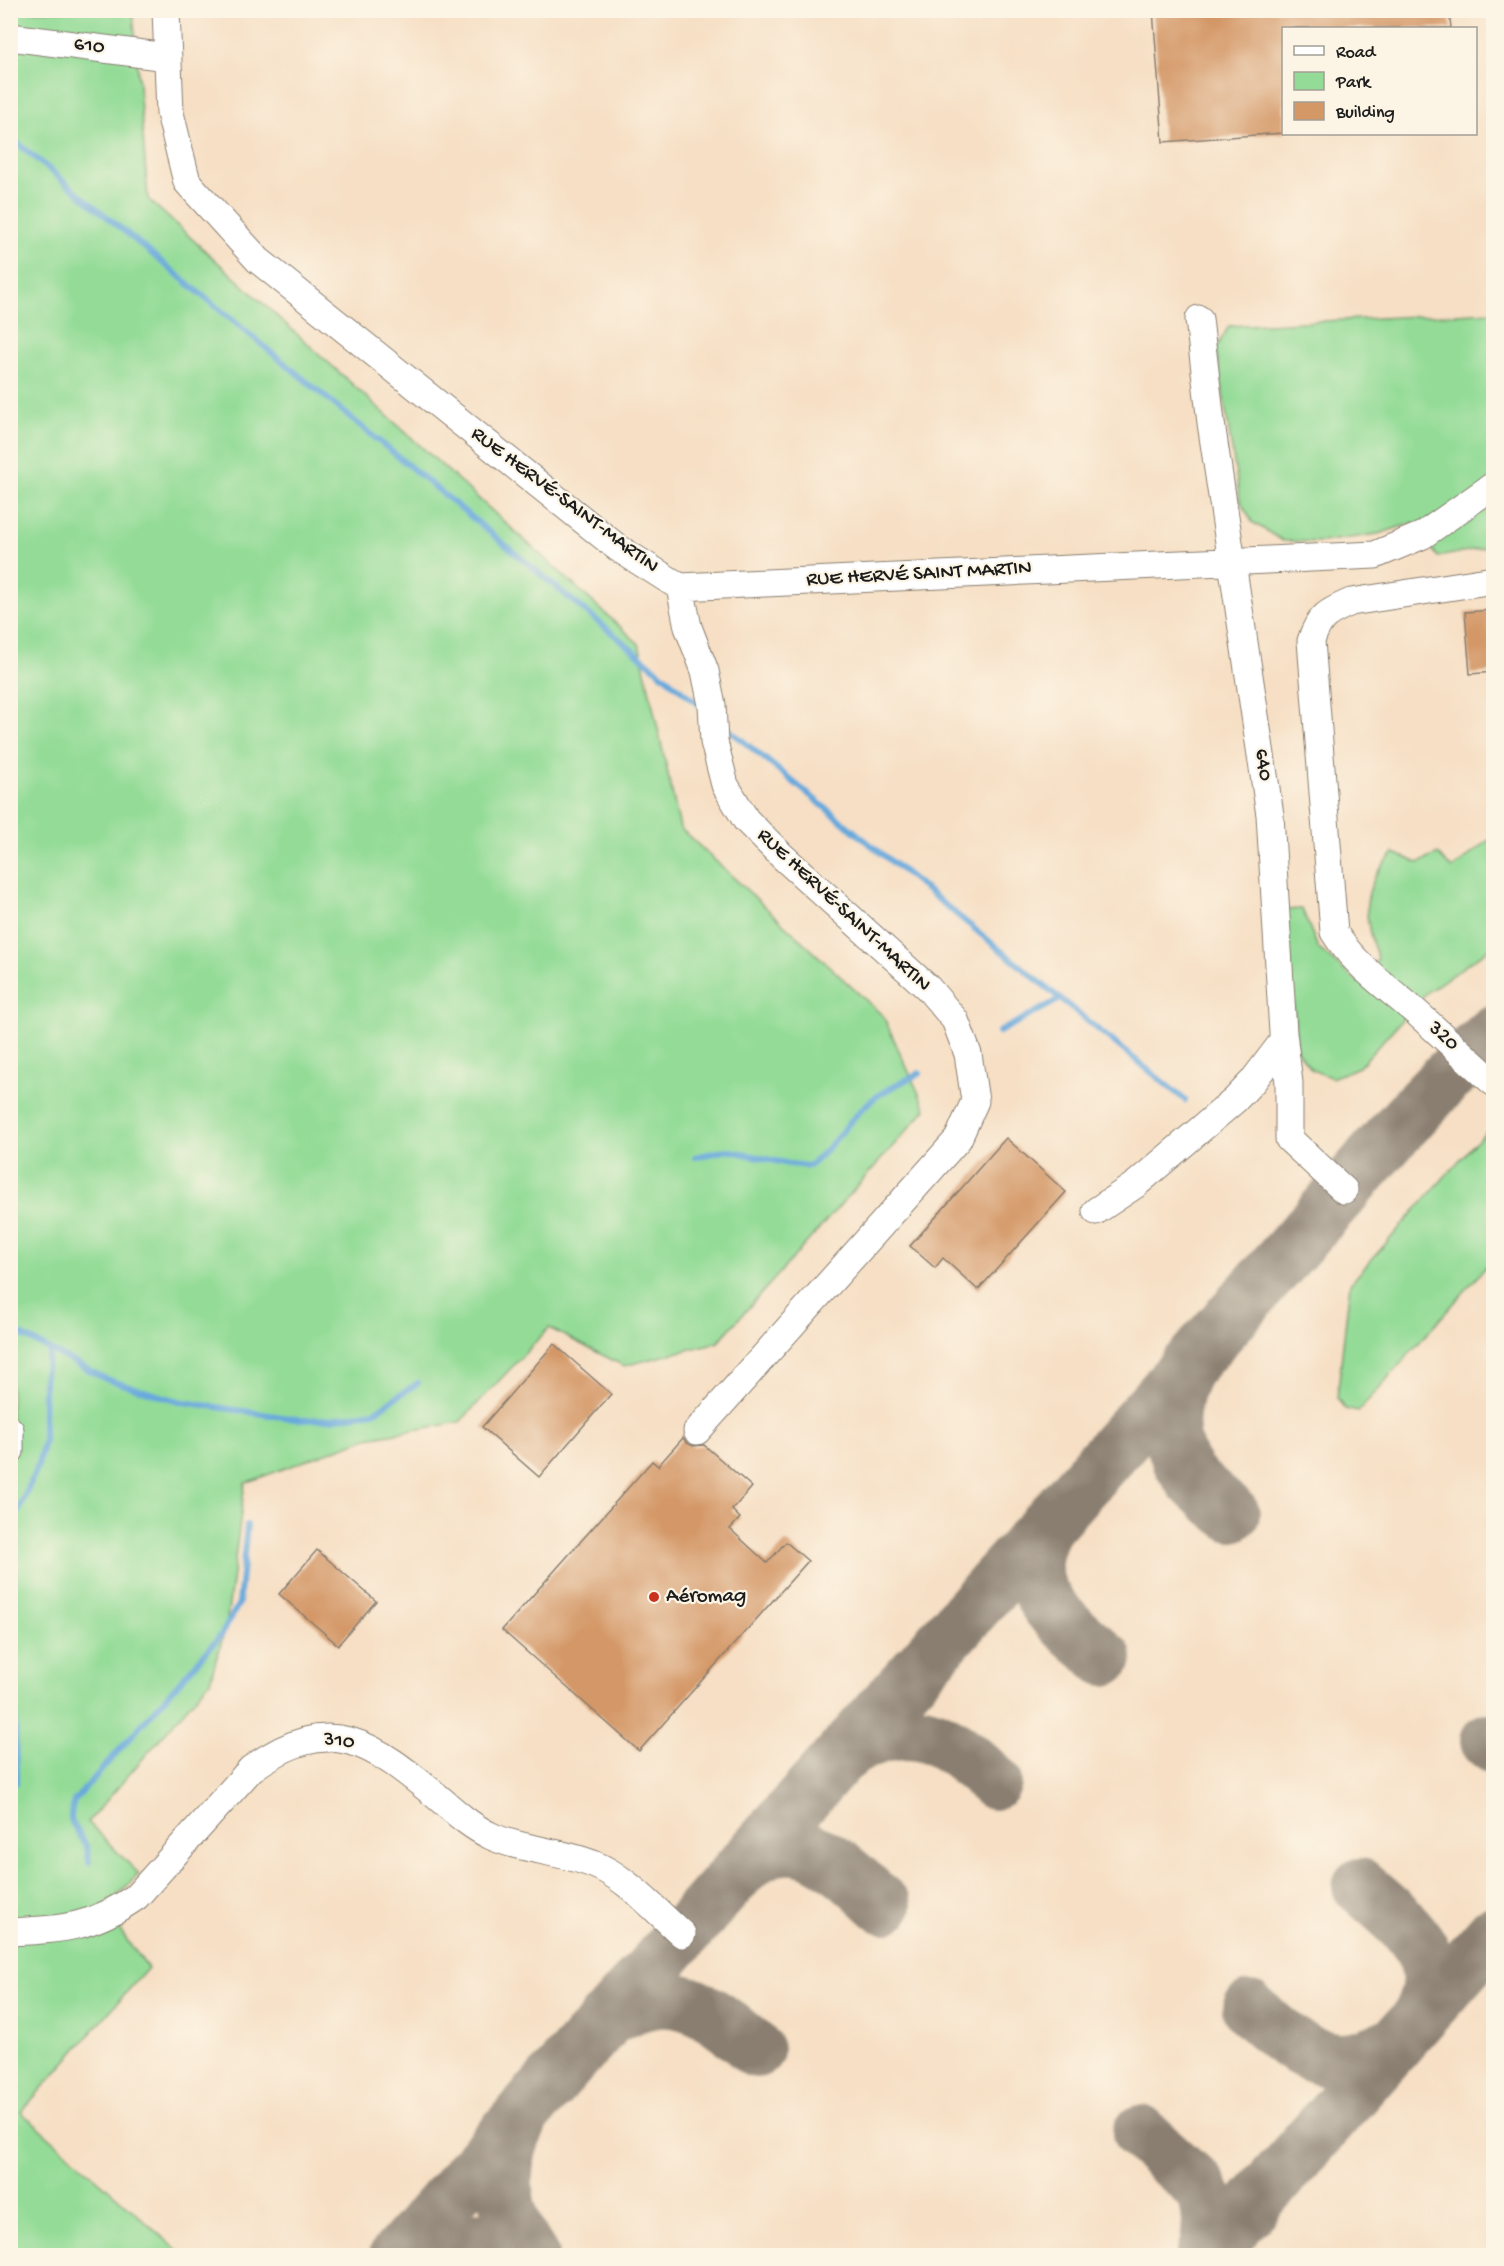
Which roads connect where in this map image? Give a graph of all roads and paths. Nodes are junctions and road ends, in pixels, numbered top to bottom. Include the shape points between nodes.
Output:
1 (166, 10) edge
2 (10, 37) edge
3 (167, 57) junction
4 (1199, 319) dead end
5 (1494, 485) edge
6 (1232, 560) junction
7 (1494, 580) edge
8 (680, 587) junction
9 (1284, 1040) junction
10 (1494, 1083) edge
11 (1344, 1190) dead end
12 (1096, 1211) dead end
13 (10, 1430) edge
14 (697, 1431) dead end
15 (10, 1451) edge
16 (10, 1932) edge
17 (682, 1934) dead end

1 - 3 lane, RUE HERVÉ-SAINT-MARTIN
2 - 3 lane, 610
3 - 8 lane, RUE HERVÉ-SAINT-MARTIN via 170,113 187,182 258,260 618,548
4 - 6 lane, 640
5 - 6 lane, RUE HERVÉ SAINT MARTIN via 1423,535 1375,555
6 - 8 lane, RUE HERVÉ SAINT MARTIN
6 - 9 lane, 640 via 1270,815
7 - 10 lane, 320 via 1352,602 1329,611 1316,625 1311,641 1334,932 1358,963
8 - 14 lane, RUE HERVÉ-SAINT-MARTIN via 688,627 705,672 714,742 725,785 746,820 928,988 955,1020 968,1054 975,1101 958,1139
9 - 11 lane, 640 via 1289,1139
9 - 12 lane via 1235,1100 1135,1185
13 - 15 lane
16 - 17 lane, 310 via 56,1929 113,1913 136,1897 251,1768 292,1744 316,1738 342,1739 367,1746 395,1762 467,1822 492,1837 593,1863 613,1874

